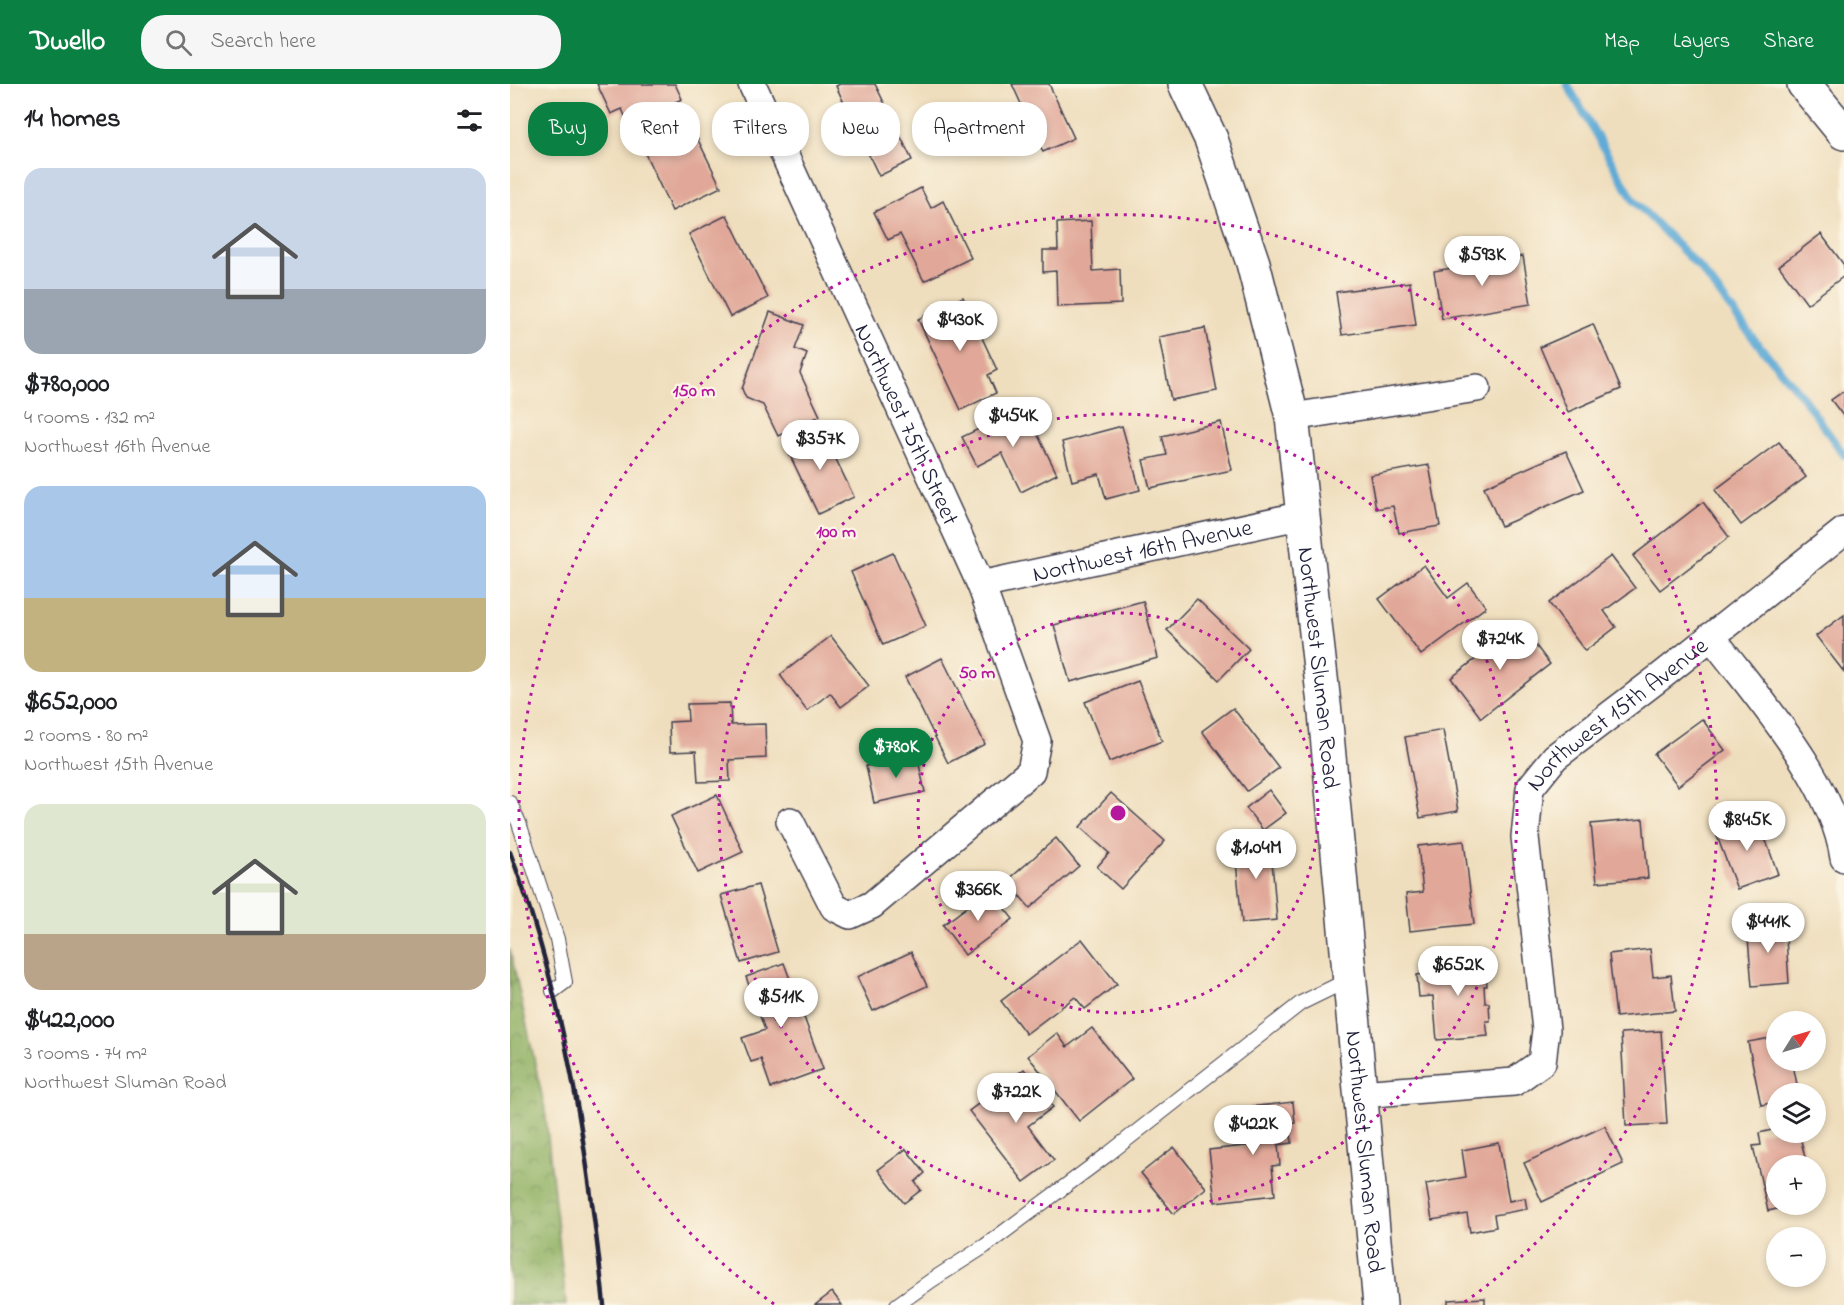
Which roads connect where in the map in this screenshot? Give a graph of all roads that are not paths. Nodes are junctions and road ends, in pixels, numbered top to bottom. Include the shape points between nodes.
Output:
1 (752, 84) edge
2 (1185, 84) edge
3 (1804, 84) edge
4 (1844, 133) edge
5 (1477, 388) dead end
6 (1292, 417) junction
7 (1303, 515) junction
8 (1844, 531) edge
9 (981, 585) junction
10 (1711, 636) junction
11 (510, 803) edge
12 (790, 822) dead end
13 (1844, 858) edge
14 (1350, 979) junction
15 (553, 992) dead end
16 (1360, 1094) junction
17 (897, 1305) edge
18 (1380, 1305) edge

1 - 9 street, Northwest 75th Street
2 - 6 street, Northwest Sluman Road via 1211,139 1253,263
3 - 4 street
5 - 6 street
6 - 7 street, Northwest Sluman Road
7 - 9 street, Northwest 16th Avenue
7 - 14 street, Northwest Sluman Road
8 - 10 street, Northwest 15th Avenue
9 - 12 street, Northwest 75th Street via 1037,741 1032,771 872,904 850,915 834,907
10 - 13 street via 1791,742 1820,789
10 - 16 street, Northwest 15th Avenue via 1555,757 1530,788 1525,837 1546,1030 1542,1062 1514,1082
11 - 15 lane via 557,939 565,982
14 - 16 street, Northwest Sluman Road
14 - 17 lane via 1301,1004 1004,1232
16 - 18 street, Northwest Sluman Road

